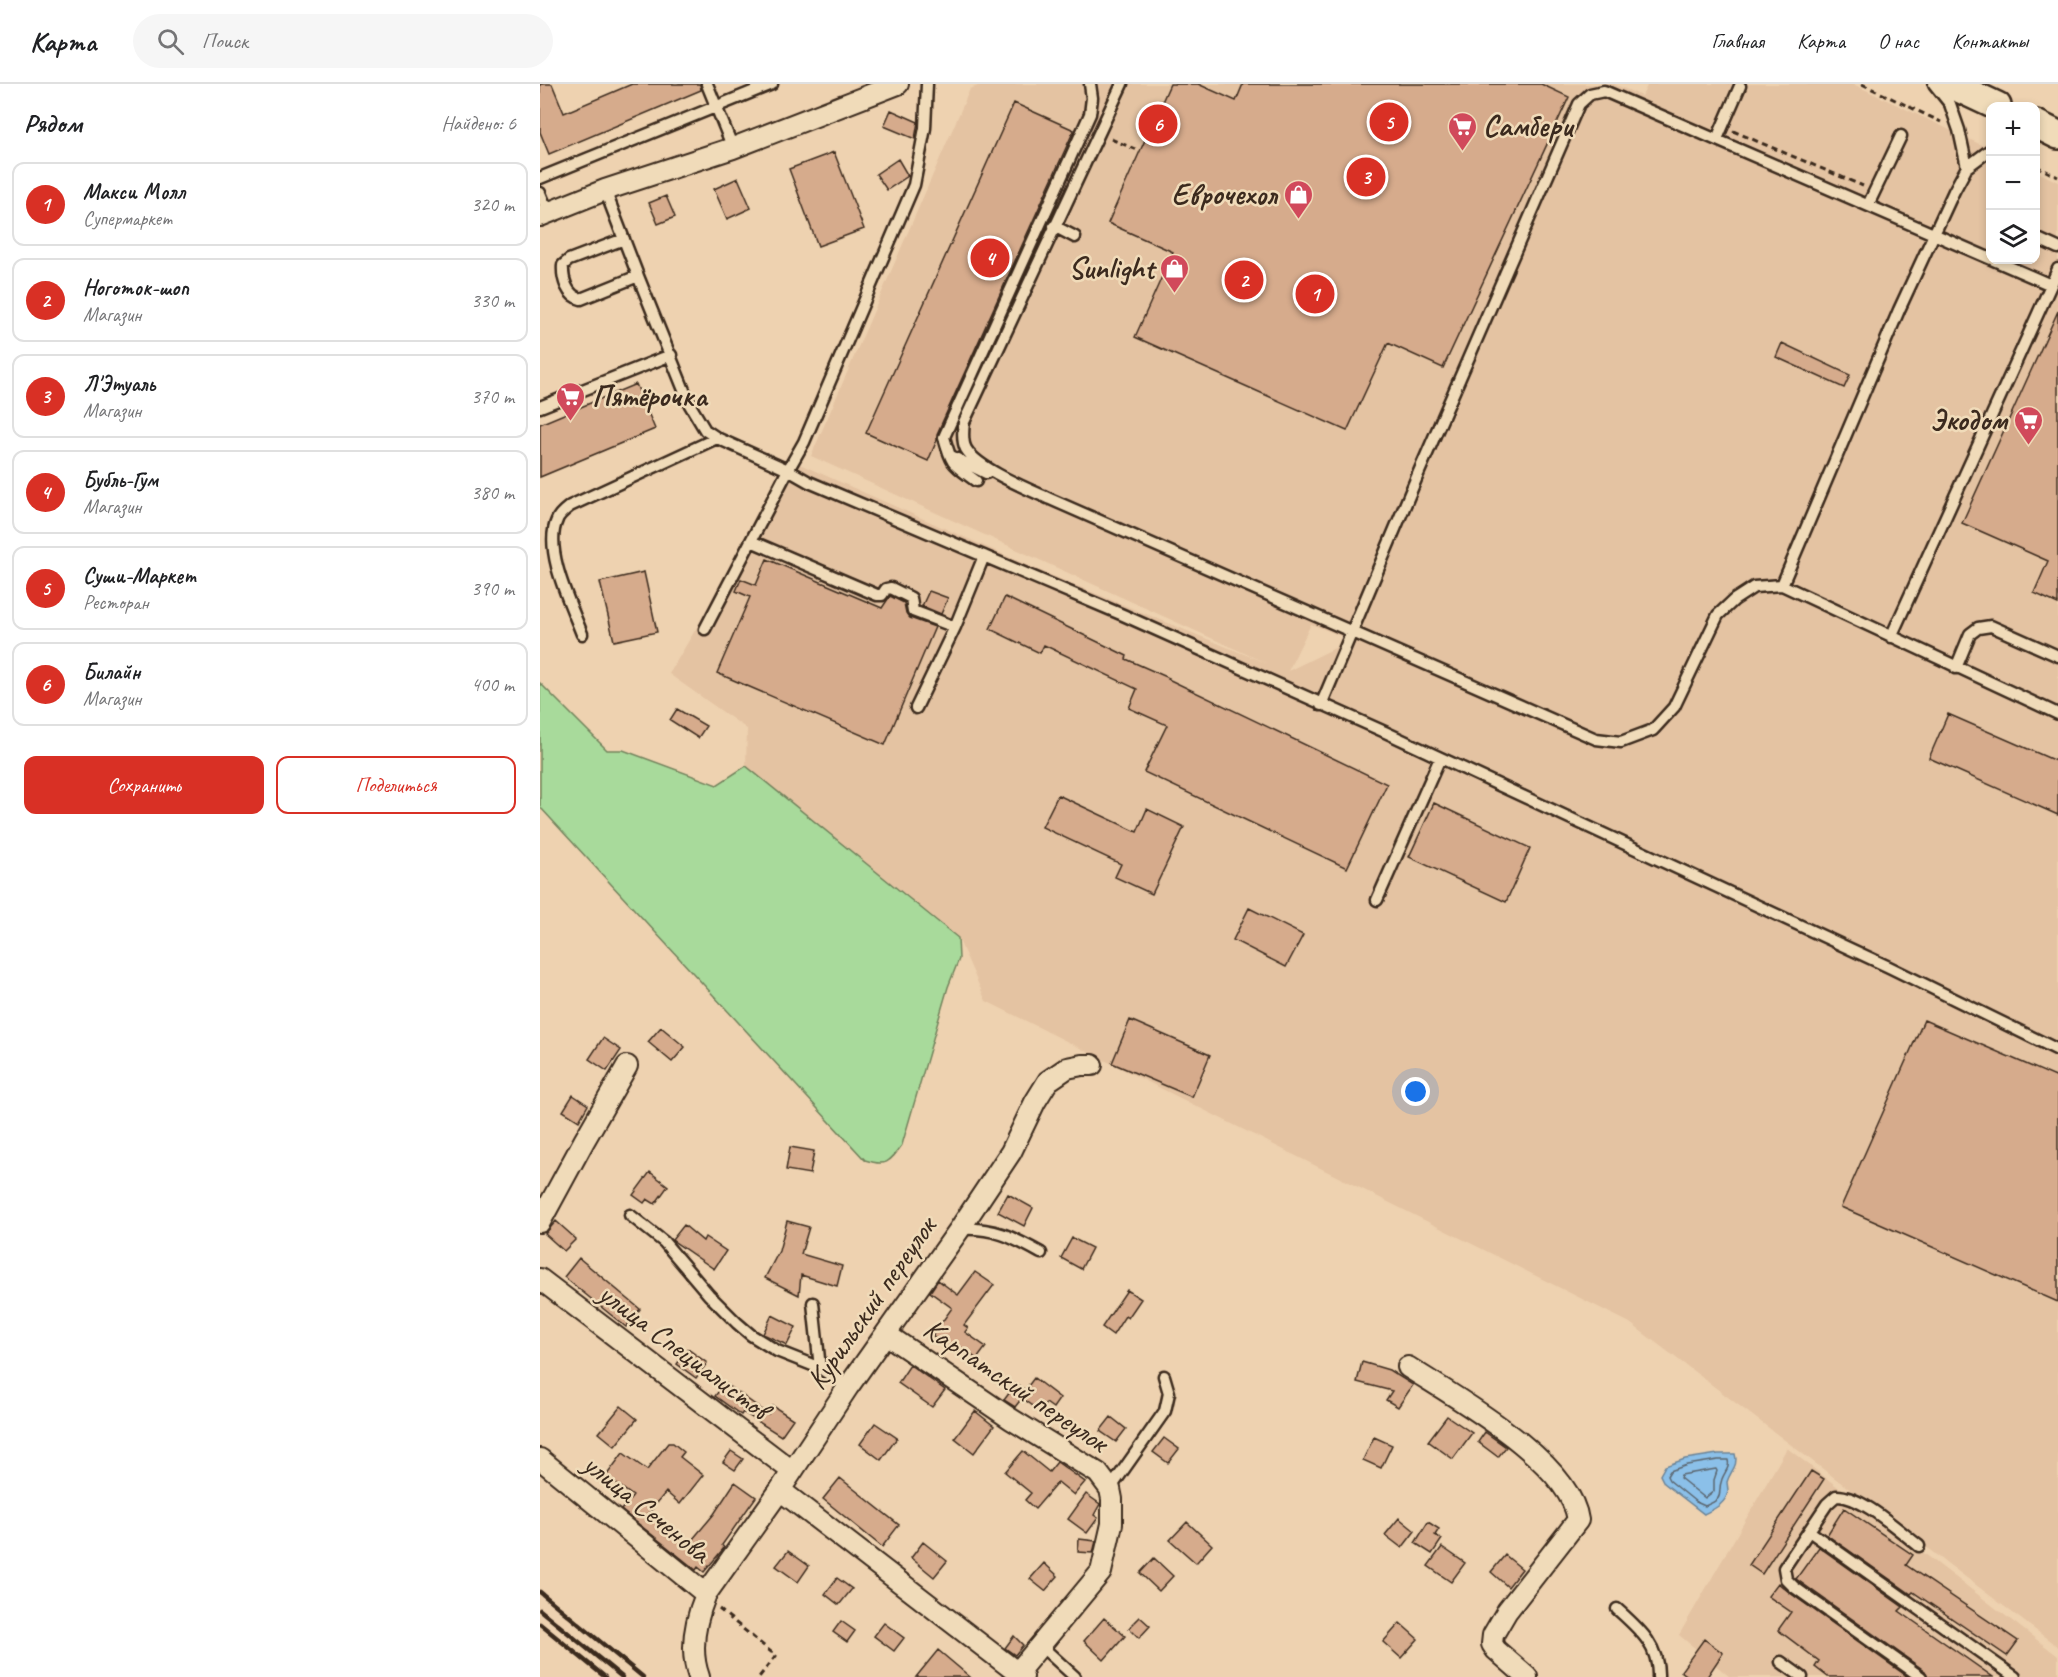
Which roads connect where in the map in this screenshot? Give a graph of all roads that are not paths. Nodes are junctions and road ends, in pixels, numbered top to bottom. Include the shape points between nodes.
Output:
1 (707, 84) edge
2 (772, 84) edge
3 (898, 84) edge
4 (927, 84) edge
5 (1090, 84) edge
6 (1934, 84) edge
7 (1950, 84) edge
8 (1122, 85) edge
9 (1740, 86) dead end
10 (869, 89) edge
11 (1989, 102) edge
12 (716, 106) junction
13 (2040, 126) edge
14 (2058, 135) edge
15 (1901, 136) dead end
16 (2040, 137) edge
17 (1717, 139) junction
18 (733, 148) junction
19 (1986, 153) edge
20 (1967, 167) junction
21 (540, 178) edge
22 (604, 190) junction
23 (540, 193) edge
24 (1868, 205) junction
25 (544, 214) edge
26 (1054, 226) junction
27 (1933, 236) junction
28 (1075, 237) dead end
29 (624, 239) junction
30 (2040, 240) edge
31 (2058, 248) edge
32 (1986, 257) edge
33 (2002, 264) edge
34 (2058, 269) edge
35 (638, 276) junction
36 (2051, 285) junction
37 (670, 356) junction
38 (540, 407) edge
39 (717, 438) junction
40 (949, 454) junction
41 (788, 470) junction
42 (976, 481) dead end
43 (1020, 485) junction
44 (751, 541) junction
45 (984, 556) junction
46 (1782, 585) junction
47 (955, 627) junction
48 (705, 629) dead end
49 (1352, 632) junction
50 (582, 634) dead end
51 (1891, 637) junction
52 (2058, 656) edge
53 (1956, 668) junction
54 (1321, 705) junction
55 (916, 708) dead end
56 (2058, 714) edge
57 (1440, 758) junction
58 (1377, 900) dead end
59 (2058, 1050) edge
60 (1092, 1065) dead end
61 (627, 1066) dead end
62 (630, 1215) dead end
63 (540, 1222) edge
64 (959, 1230) junction
65 (1041, 1253) dead end
66 (540, 1279) edge
67 (813, 1303) dead end
68 (887, 1335) junction
69 (1408, 1367) dead end
70 (820, 1368) junction
71 (1164, 1376) dead end
72 (848, 1387) junction
73 (540, 1459) edge
74 (792, 1471) junction
75 (1110, 1489) junction
76 (780, 1490) junction
77 (1809, 1531) junction
78 (1919, 1545) dead end
79 (706, 1594) junction
80 (1617, 1609) dead end
81 (1040, 1645) junction
82 (1781, 1662) dead end
83 (1020, 1674) edge
84 (699, 1677) edge
85 (1075, 1677) edge
86 (1527, 1677) edge
87 (1658, 1677) edge
88 (1803, 1677) edge
89 (1921, 1677) edge
90 (2015, 1677) edge

1 - 12 lane
2 - 12 lane
3 - 10 street
4 - 41 lane via 925,128 914,185 804,442
5 - 40 lane via 1090,114 944,437
6 - 20 lane via 1950,104
7 - 11 main road
8 - 26 lane
9 - 17 lane
10 - 18 street
12 - 18 lane
12 - 21 lane
13 - 14 main road
14 - 16 lane
15 - 24 lane
17 - 24 lane
17 - 49 lane via 1605,91 1590,94 1579,104
18 - 22 street
19 - 20 lane
20 - 27 lane
22 - 25 street
22 - 29 lane
23 - 25 lane
24 - 27 lane
26 - 28 lane
26 - 43 lane via 964,422 965,447 974,459
27 - 32 lane
27 - 46 lane
29 - 35 lane
29 - 35 lane via 569,260 563,265 562,274 570,293 581,299
30 - 31 lane
33 - 36 lane
34 - 36 lane
35 - 37 lane
36 - 51 lane
37 - 38 lane
37 - 39 lane via 697,418
39 - 41 lane
39 - 50 lane via 570,506 558,517 554,554
40 - 42 lane via 956,469
40 - 43 lane
41 - 44 lane
41 - 45 lane
43 - 49 lane
44 - 47 lane via 877,595 891,588 910,598 913,611
44 - 48 lane
45 - 47 lane
45 - 54 lane
46 - 49 lane via 1754,587 1718,615 1674,707 1653,730 1622,742 1596,739
46 - 51 lane
47 - 55 lane
49 - 54 lane
51 - 53 lane
52 - 53 lane via 1990,626 1978,627 1970,634
53 - 56 lane
54 - 57 lane
57 - 58 lane
57 - 59 lane
60 - 64 street, Курильский переулок via 1067,1068 1048,1081 1011,1152
61 - 63 street
62 - 70 lane via 664,1242 709,1295 751,1335 777,1351
64 - 65 lane via 978,1228 1002,1233
64 - 68 street, Курильский переулок
66 - 74 street, улица Специалистов
67 - 70 lane
68 - 72 street, Курильский переулок
68 - 75 street, Карпатский переулок via 1098,1473
69 - 86 street via 1523,1445 1549,1468 1577,1509 1578,1520 1507,1611 1493,1635 1496,1650
70 - 72 lane
71 - 75 lane via 1168,1393 1165,1411
72 - 74 street, Курильский переулок
73 - 79 street, улица Сеченова
74 - 76 street, Курильский переулок
75 - 81 street, Карпатский переулок via 1112,1524 1101,1572
76 - 79 street, Курильский переулок
76 - 83 street
77 - 78 lane via 1831,1499 1843,1496 1857,1500
77 - 89 lane via 1784,1568 1786,1579
77 - 90 lane
79 - 84 street, улица Сеченова via 694,1634
80 - 87 lane via 1651,1644
81 - 83 street, Карпатский переулок
81 - 85 lane
82 - 88 lane

